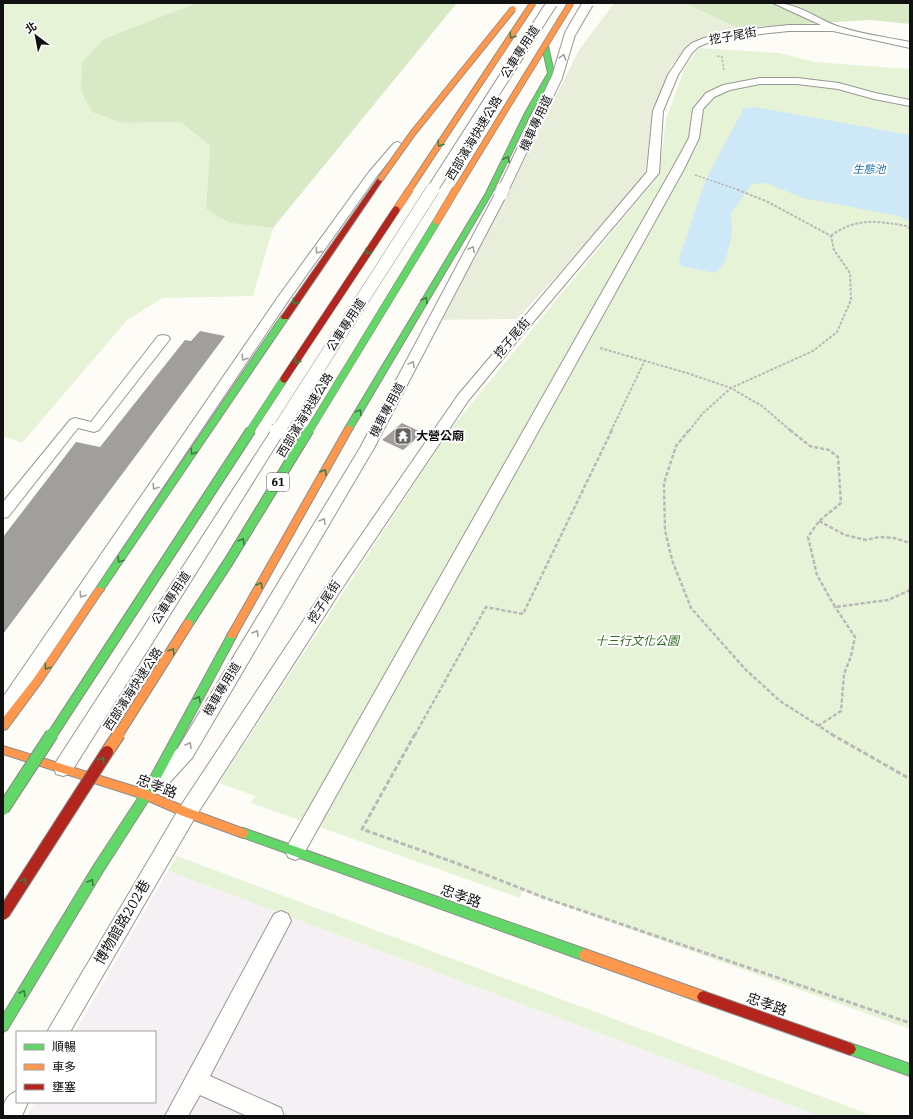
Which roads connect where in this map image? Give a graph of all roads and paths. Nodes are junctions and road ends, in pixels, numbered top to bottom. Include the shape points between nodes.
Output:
1 (516, 3) edge
2 (533, 3) edge
3 (552, 3) edge
4 (571, 3) edge
5 (588, 3) edge
6 (778, 3) edge
7 (833, 28) junction
8 (910, 45) edge
9 (545, 46) junction
10 (688, 52) junction
11 (727, 87) junction
12 (910, 103) edge
13 (699, 176) dead end
14 (910, 229) edge
15 (830, 236) junction
16 (163, 339) dead end
17 (580, 343) junction
18 (645, 360) junction
19 (731, 388) junction
20 (208, 420) junction
21 (3, 513) edge
22 (819, 521) junction
23 (910, 543) edge
24 (910, 590) edge
25 (835, 606) junction
26 (3, 711) edge
27 (3, 726) edge
28 (818, 726) junction
29 (3, 750) edge
30 (63, 768) junction
31 (910, 779) edge
32 (146, 795) junction
33 (3, 810) edge
34 (187, 812) junction
35 (295, 851) junction
36 (3, 914) edge
37 (281, 921) dead end
38 (910, 1023) edge
39 (3, 1026) edge
40 (59, 1031) edge
41 (910, 1070) edge
42 (195, 1080) junction
43 (17, 1103) edge
44 (9, 1116) edge
45 (176, 1116) edge
46 (273, 1116) edge

1 -> 20 main road, bridge via 408,140
1 -> 20 lane, bridge via 373,174 283,300
2 -> 33 main road, 西部濱海快速公路, bridge
3 - 30 lane, 公車專用道, bridge
4 - 9 main road, 61, bridge
32 -> 5 lane, 機車專用道, bridge via 184,753 367,448 501,194 557,77 570,34
6 - 7 lane
7 - 8 lane, 挖子尾街
7 - 10 lane, 挖子尾街 via 789,28 732,34 707,40 695,45
32 -> 9 main road via 252,598 339,445 489,193 528,113 551,73
36 -> 9 main road, 西部濱海快速公路 / 61, bridge via 229,562
10 - 11 path via 722,57
10 - 34 lane, 挖子尾街 via 673,75 658,111 653,173 463,398 335,586
11 - 12 lane via 760,81 797,81 839,86
11 - 17 lane via 710,95 698,109 694,138
13 - 15 path via 768,202
14 - 15 path via 907,226 879,221 858,222 840,228
15 - 19 path via 834,250 850,273 851,300 836,332 813,351
16 - 21 lane via 94,428 75,423
17 - 18 path
17 - 35 lane
18 - 19 path
18 - 38 path via 523,614 486,607 362,829 545,898
19 - 22 path via 762,406 810,446 830,450 838,457 841,503
19 - 28 path via 703,413 676,446 664,483 665,530 672,560 691,608 745,670 780,701
20 -> 26 lane
20 -> 27 main road via 38,680
22 - 23 path via 845,535 866,540 879,537 894,538
22 - 25 path via 808,537 817,575
24 - 25 path via 888,600
25 - 28 path via 855,637 844,674 841,711
28 - 31 path
29 - 30 main road, 忠孝路
30 - 32 main road, 忠孝路
32 - 34 main road, 忠孝路
39 -> 32 main road
34 - 35 main road, 忠孝路
34 - 40 lane, 博物館路202巷
35 - 41 main road, 忠孝路
37 - 42 lane
42 - 45 lane
42 - 46 lane
43 - 44 lane

